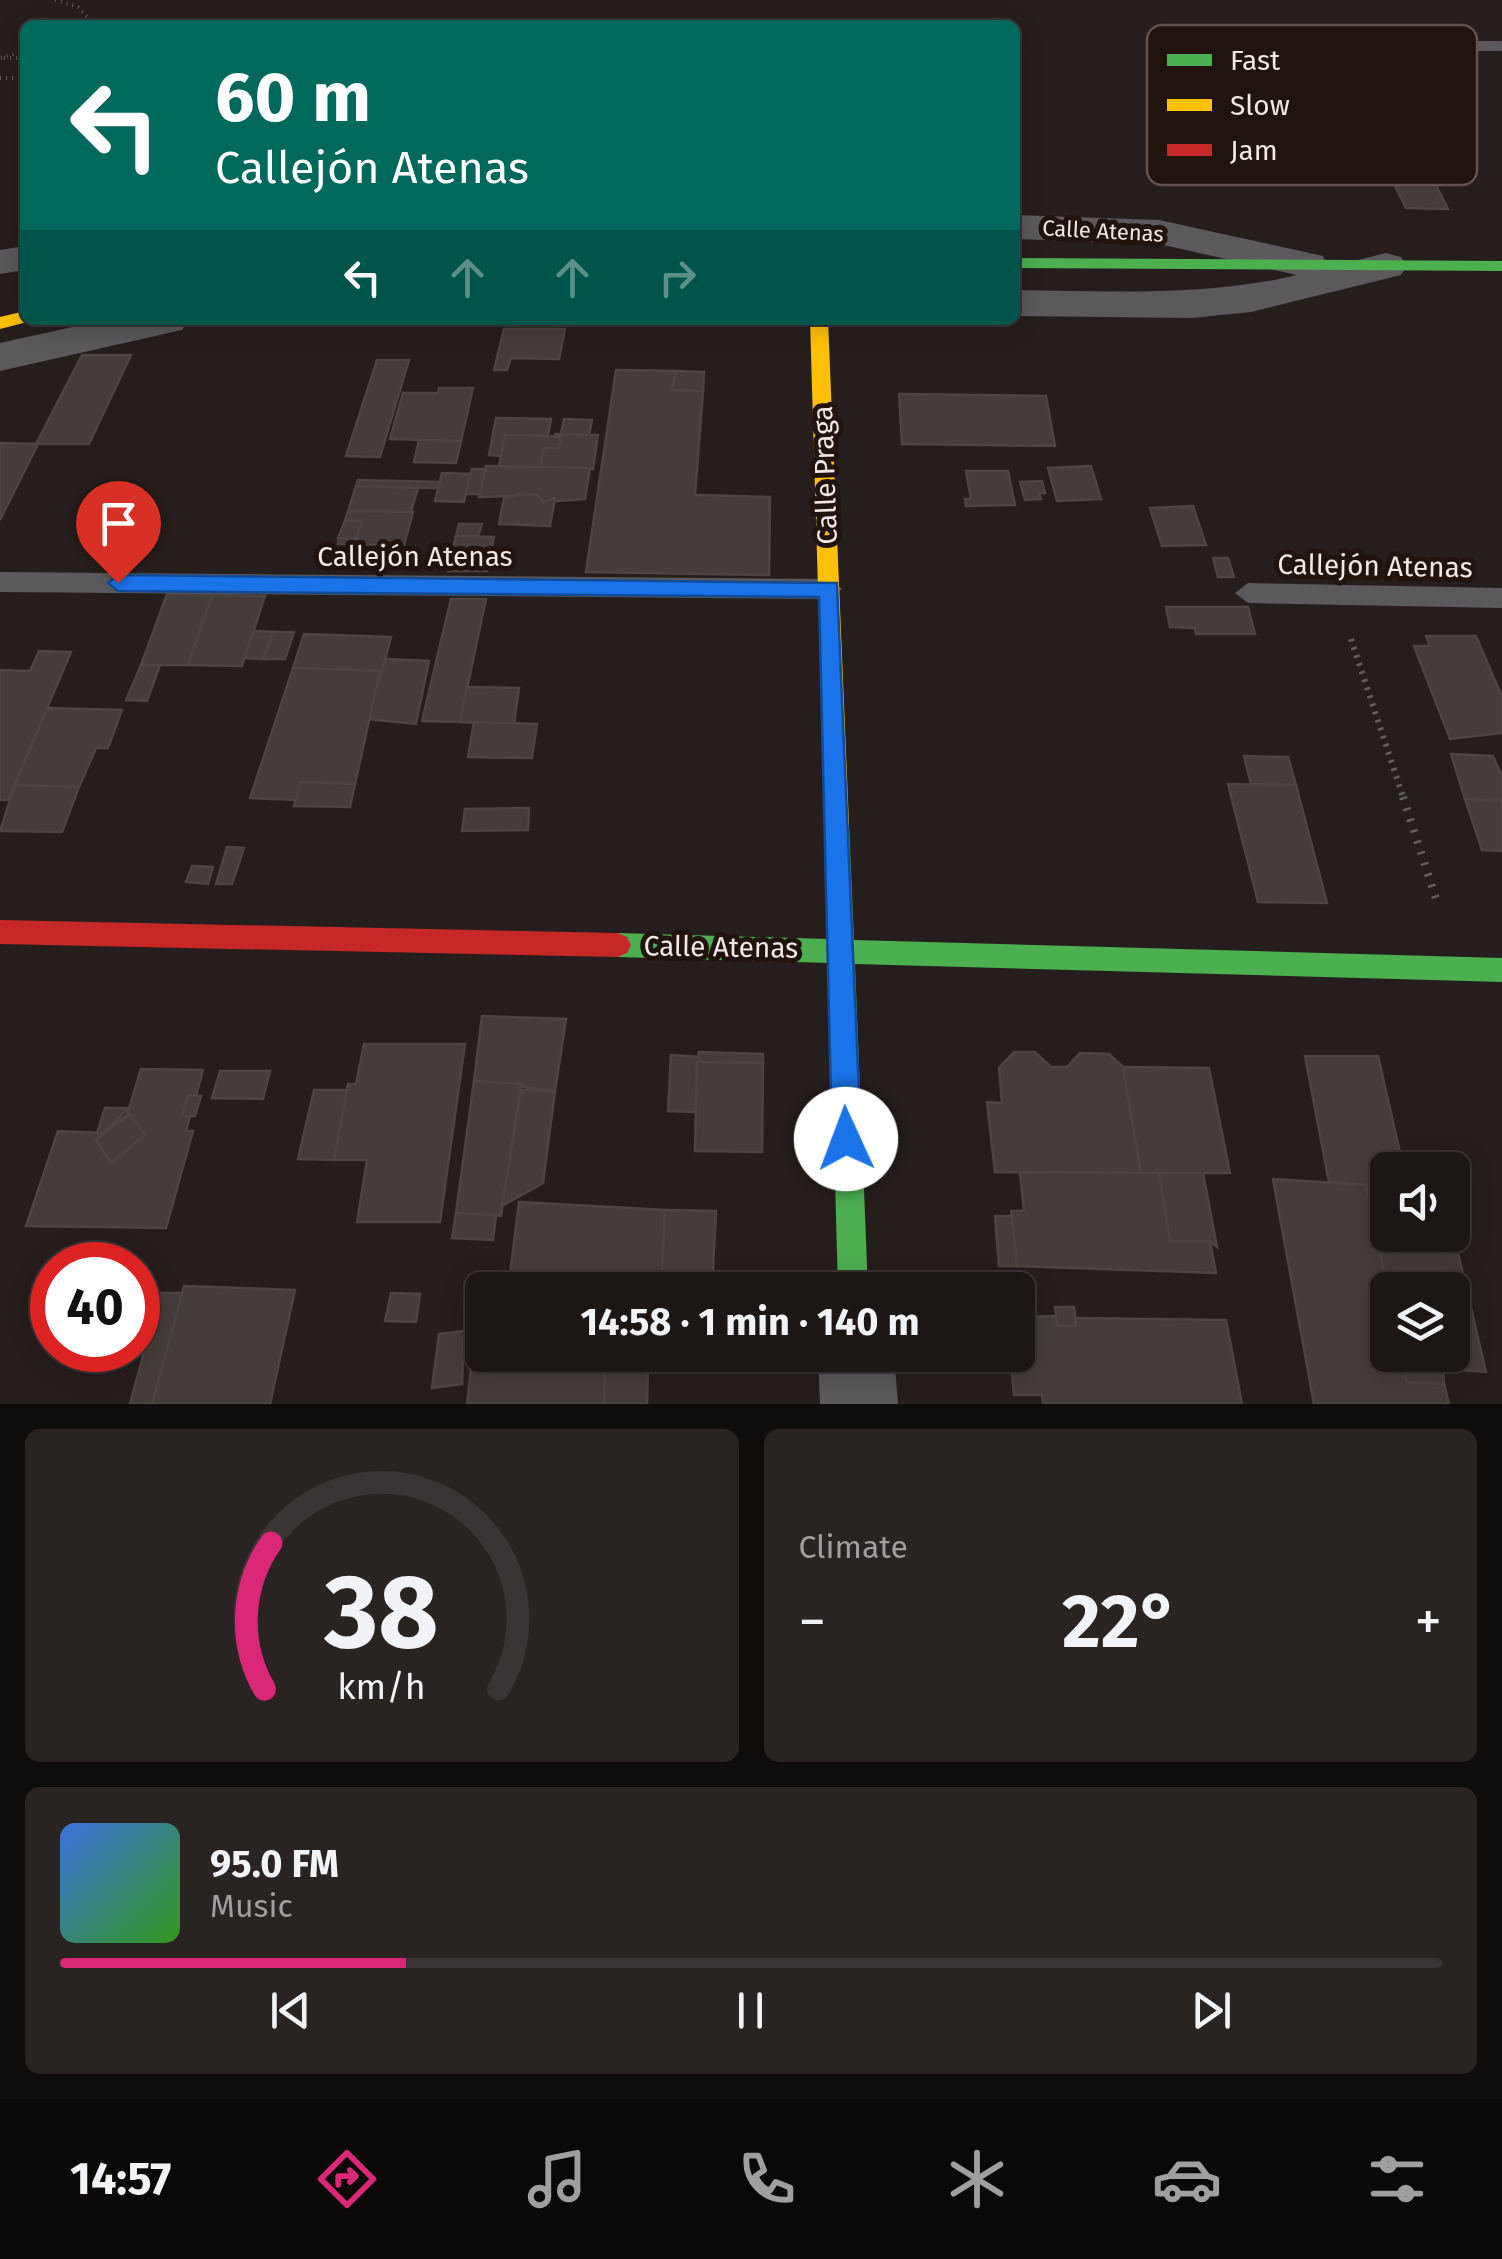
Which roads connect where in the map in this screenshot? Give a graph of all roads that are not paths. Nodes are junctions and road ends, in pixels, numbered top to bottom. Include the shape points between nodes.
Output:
1 (1477, 46) edge
2 (1502, 46) edge
3 (1020, 228) edge
4 (1020, 263) edge
5 (1308, 266) junction
6 (1386, 266) junction
7 (1502, 266) edge
8 (1020, 304) edge
9 (144, 325) edge
10 (819, 325) edge
11 (0, 356) edge
12 (0, 582) edge
13 (829, 589) junction
14 (1248, 594) dead end
15 (1502, 598) edge
16 (0, 932) edge
17 (838, 950) junction
18 (1502, 970) edge
19 (853, 1272) edge
20 (857, 1372) edge
21 (858, 1404) edge

1 - 2 lane
3 - 5 street, Calle Atenas via 1159,232
4 - 5 street
5 - 6 street
6 - 7 street
6 - 8 street via 1232,301
9 - 11 street
10 - 13 street, Calle Praga
12 - 13 lane, Callejón Atenas
13 - 17 street, Calle Praga
14 - 15 lane, Callejón Atenas
16 - 17 street, Calle Atenas
17 - 18 street, Calle Atenas
17 - 19 street, Calle Praga
20 - 21 street

